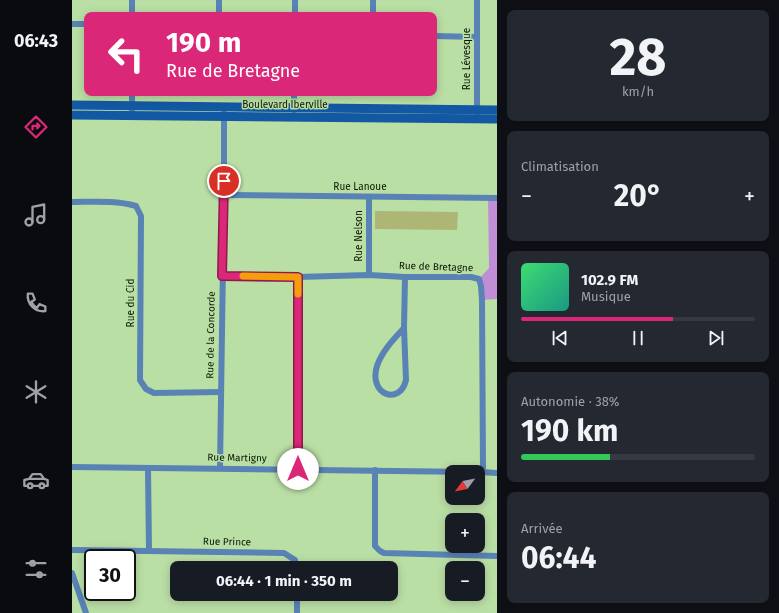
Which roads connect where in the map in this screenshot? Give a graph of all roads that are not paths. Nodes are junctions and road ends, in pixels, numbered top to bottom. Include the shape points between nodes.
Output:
1 (132, 0) edge
2 (219, 0) edge
3 (296, 0) edge
4 (373, 0) edge
5 (477, 0) edge
6 (132, 12) edge
7 (219, 12) edge
8 (295, 12) edge
9 (372, 12) edge
10 (72, 24) edge
11 (84, 24) edge
12 (437, 36) edge
13 (477, 37) junction
14 (132, 96) edge
15 (294, 96) edge
16 (72, 105) edge
17 (132, 110) junction
18 (497, 110) edge
19 (224, 112) junction
20 (294, 112) junction
21 (477, 114) junction
22 (72, 115) edge
23 (497, 119) edge
24 (224, 195) junction
25 (369, 197) junction
26 (497, 198) edge
27 (72, 202) edge
28 (369, 275) junction
29 (222, 276) junction
30 (405, 276) junction
31 (298, 277) junction
32 (404, 328) junction
33 (220, 392) junction
34 (480, 465) edge
35 (72, 467) edge
36 (148, 468) junction
37 (220, 468) junction
38 (298, 469) junction
39 (375, 470) junction
40 (445, 471) edge
41 (485, 472) edge
42 (497, 473) edge
43 (72, 550) edge
44 (149, 550) junction
45 (497, 556) edge
46 (295, 561) edge
47 (72, 573) edge
48 (297, 601) edge
49 (86, 613) edge
50 (297, 613) edge

1 - 6 street
2 - 7 street
3 - 8 street
4 - 9 street
5 - 13 street, Rue Lévesque
10 - 11 street
12 - 13 street
13 - 21 street, Rue Lévesque
14 - 17 street
15 - 20 street
16 - 17 street, Boulevard Iberville
17 - 19 street, Boulevard Iberville
17 - 22 street, Boulevard Iberville
18 - 21 street, Boulevard Iberville
19 - 20 street, Boulevard Iberville
19 - 24 street, Rue de la Concorde
20 - 21 street, Boulevard Iberville
21 - 23 street, Boulevard Iberville
24 - 25 street, Rue Lanoue
24 - 29 street, Rue de la Concorde
25 - 26 street, Rue Lanoue
25 - 28 street, Rue Nelson
27 - 33 street, Rue du Cid via 127,203 136,206 141,216 140,380 146,389 154,393
28 - 30 street, Rue de Bretagne
28 - 31 street, Rue de Bretagne
29 - 31 street, Rue de Bretagne
29 - 33 street, Rue de la Concorde
30 - 32 street
30 - 34 street, Rue de Bretagne via 479,279 482,300
31 - 38 street
32 - 32 street via 406,380 404,387 394,394 388,394 382,392 376,384 377,366 390,342
33 - 37 street, Rue de la Concorde
35 - 36 street, Rue Martigny
36 - 37 street, Rue Martigny
36 - 44 street
37 - 38 street, Rue Martigny
38 - 39 street, Rue Martigny
39 - 40 street, Rue Martigny
39 - 45 street via 375,546 380,551
41 - 42 street
43 - 44 street, Rue Prince
44 - 46 street, Rue Prince via 284,553
47 - 49 street
48 - 50 street

